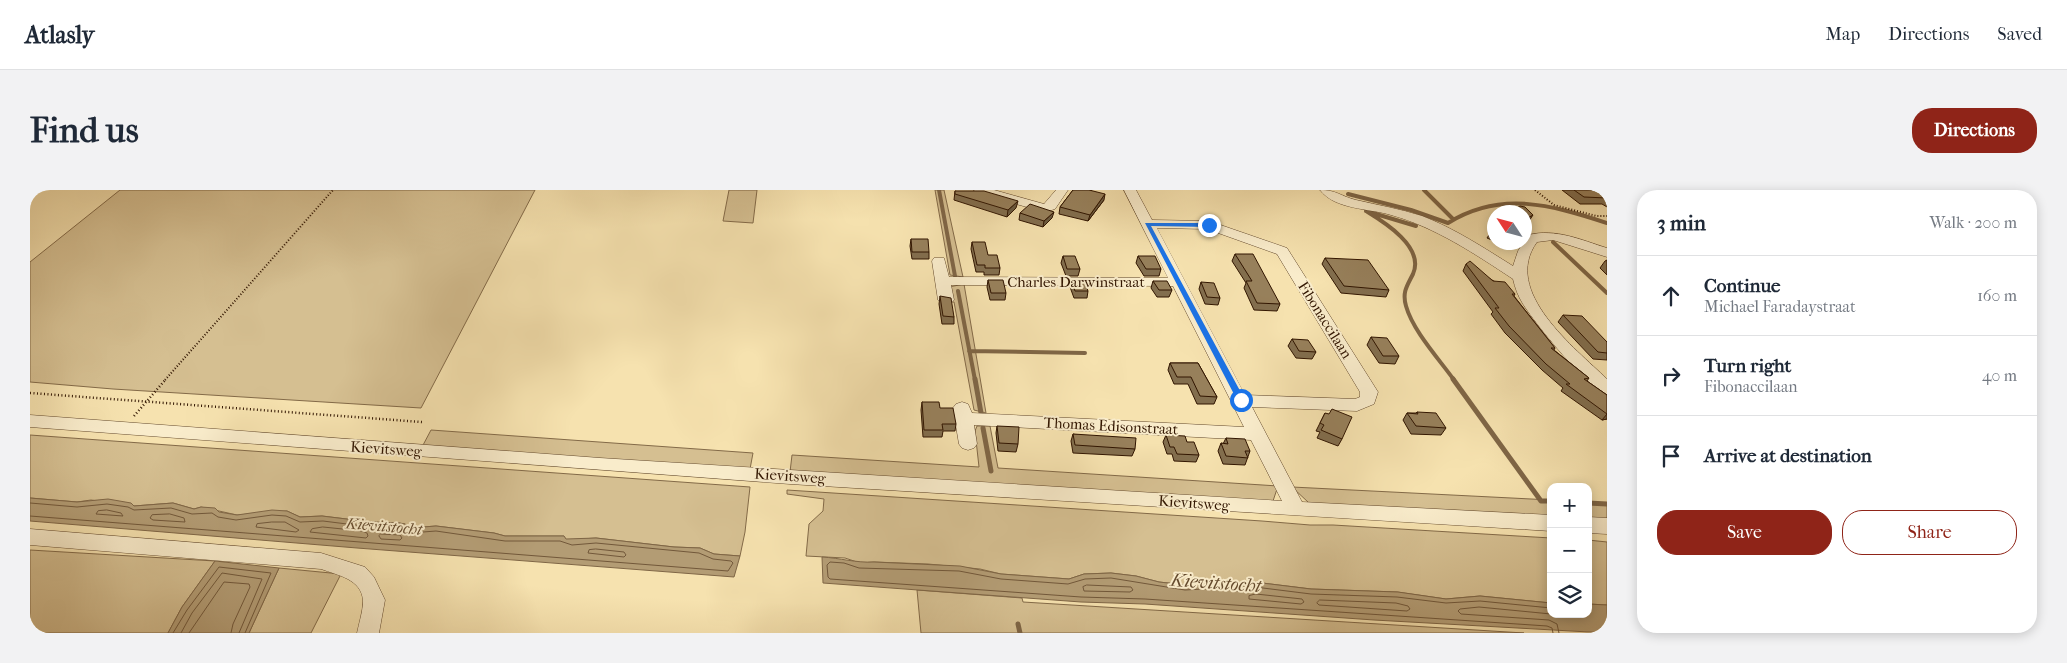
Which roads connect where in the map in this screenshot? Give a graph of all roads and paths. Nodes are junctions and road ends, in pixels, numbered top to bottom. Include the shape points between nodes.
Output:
1 (333, 190) edge
2 (980, 190) edge
3 (1062, 190) edge
4 (1130, 190) edge
5 (1326, 190) edge
6 (1535, 190) edge
7 (1607, 216) edge
8 (1147, 224) junction
9 (1607, 253) edge
10 (939, 261) dead end
11 (1519, 277) junction
12 (942, 281) junction
13 (1179, 282) junction
14 (946, 300) edge
15 (1607, 389) edge
16 (30, 393) edge
17 (1241, 400) junction
18 (147, 402) junction
19 (30, 421) edge
20 (422, 422) dead end
21 (122, 428) junction
22 (1258, 434) junction
23 (968, 444) dead end
24 (1296, 510) junction
25 (1547, 523) edge
26 (1592, 525) edge
27 (1607, 526) edge
28 (30, 537) edge
29 (368, 633) edge

1 - 18 path
2 - 3 street via 1045,208
4 - 8 street
5 - 11 street via 1332,196 1385,209 1447,232
6 - 7 path via 1554,205
8 - 13 street
8 - 17 street, Fibonaccilaan via 1209,225 1282,251 1369,392 1368,400 1357,405
9 - 11 street via 1554,236 1534,238 1522,251
10 - 12 street
11 - 15 street via 1526,296 1554,336
12 - 13 street, Charles Darwinstraat
12 - 14 street
13 - 17 street
16 - 18 path
17 - 22 street
18 - 20 path
18 - 21 path
19 - 21 street, Kievitsweg
21 - 24 street, Kievitsweg via 367,448
22 - 23 street, Thomas Edisonstraat via 963,413
22 - 24 street
24 - 25 street, Kievitsweg
26 - 27 street
28 - 29 street via 321,561 358,573 366,583 374,600

